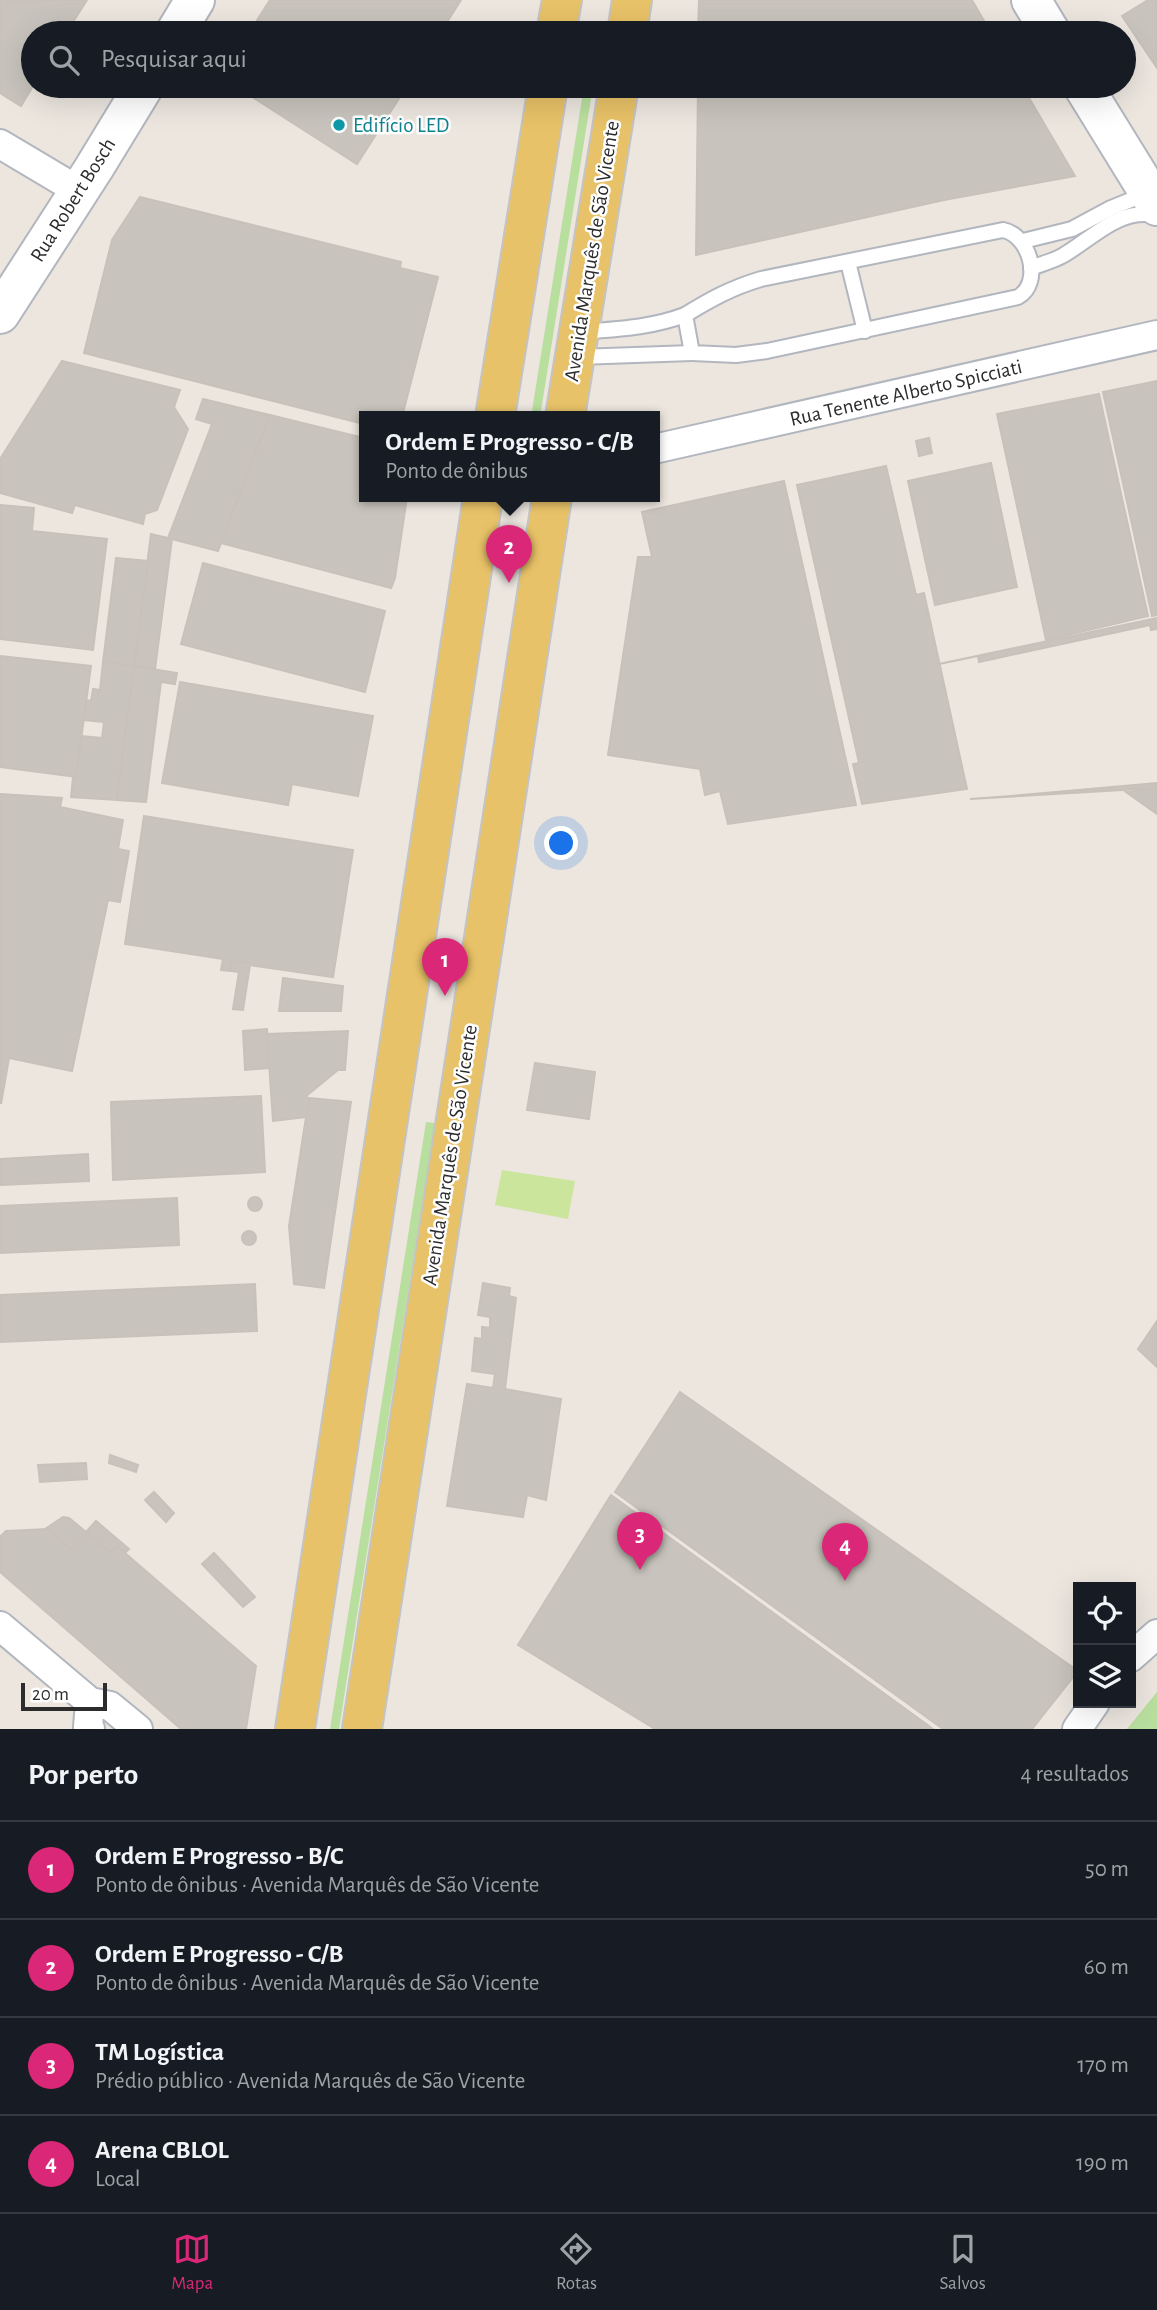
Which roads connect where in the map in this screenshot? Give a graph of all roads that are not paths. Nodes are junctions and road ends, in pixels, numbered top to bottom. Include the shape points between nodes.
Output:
1 (195, 0) edge
2 (562, 0) edge
3 (632, 0) edge
4 (1031, 0) edge
5 (182, 21) edge
6 (558, 21) edge
7 (629, 21) edge
8 (1044, 21) edge
9 (137, 98) edge
10 (546, 98) edge
11 (617, 98) edge
12 (1090, 98) edge
13 (0, 144) edge
14 (79, 191) junction
15 (1154, 205) edge
16 (1023, 241) junction
17 (848, 262) junction
18 (1031, 268) junction
19 (0, 314) edge
20 (685, 316) junction
21 (864, 331) junction
22 (1157, 335) edge
23 (577, 345) junction
24 (692, 353) junction
25 (496, 411) edge
26 (566, 411) edge
27 (660, 448) edge
28 (481, 502) edge
29 (551, 502) edge
30 (0, 1626) edge
31 (1157, 1634) edge
32 (1136, 1653) edge
33 (1092, 1708) edge
34 (90, 1716) edge
35 (138, 1729) edge
36 (295, 1729) edge
37 (362, 1729) edge
38 (1077, 1729) edge

1 - 5 street
2 - 6 main road
3 - 7 main road
4 - 8 street
9 - 14 street, Rua Robert Bosch
10 - 25 main road
11 - 23 main road, Avenida Marquês de São Vicente
12 - 15 street
13 - 14 street
14 - 19 street, Rua Robert Bosch
15 - 16 lane via 1111,208 1072,229
15 - 18 lane via 1118,219 1062,256
16 - 17 lane via 1003,230
16 - 18 lane
17 - 20 lane via 738,286
17 - 21 lane
18 - 21 lane via 1027,292 1018,297
20 - 23 lane
20 - 24 lane
21 - 24 lane via 736,355
22 - 27 street, Rua Tenente Alberto Spicciati
23 - 24 lane
23 - 26 main road, Avenida Marquês de São Vicente
28 - 36 main road
29 - 37 main road, Avenida Marquês de São Vicente
30 - 34 street
31 - 32 street
33 - 38 street
34 - 35 street via 110,1706

